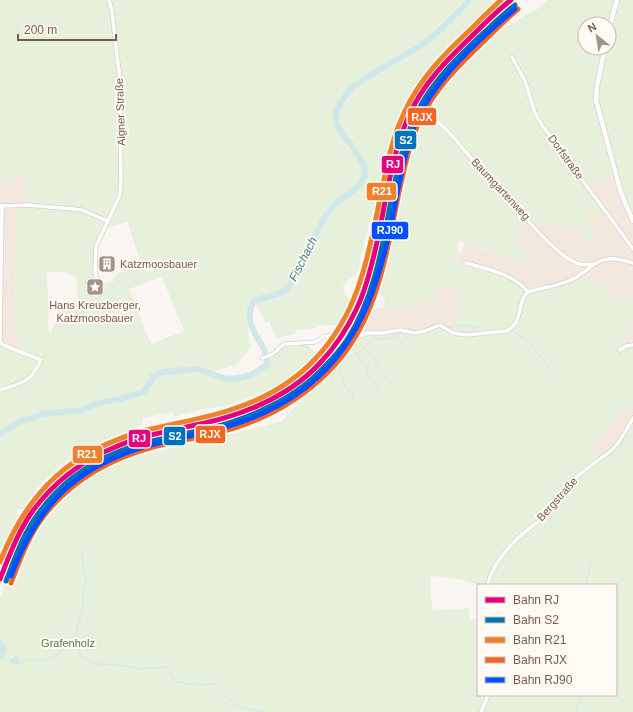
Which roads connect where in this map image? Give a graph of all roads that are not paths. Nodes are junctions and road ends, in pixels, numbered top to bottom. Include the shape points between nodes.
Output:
1 (109, 0) edge
2 (617, 0) edge
3 (612, 16) edge
4 (603, 56) edge
5 (512, 57) dead end
6 (408, 124) dead end
7 (1, 206) edge
8 (107, 221) junction
9 (633, 221) edge
10 (633, 249) edge
11 (466, 263) dead end
12 (633, 263) edge
13 (595, 264) junction
14 (528, 292) junction
15 (101, 294) dead end
16 (352, 326) dead end
17 (368, 333) junction
18 (0, 340) edge
19 (633, 345) edge
20 (620, 350) dead end
21 (262, 358) dead end
22 (0, 390) edge
23 (633, 418) edge
24 (488, 584) edge
25 (488, 696) edge
26 (482, 712) edge

1 - 8 street, Aigner Straße via 119,71 121,183 120,195
2 - 3 street
4 - 9 street via 596,86 596,100 622,193
5 - 10 street, Dorfstraße via 525,81 535,113 542,125
6 - 13 street, Baumgartenweg via 425,117 437,121 548,241 568,258 580,264
7 - 8 street via 28,204 82,210
7 - 18 street
8 - 15 street, Aigner Straße via 95,251 95,276
11 - 14 street via 502,274 518,282
12 - 13 street via 609,258
13 - 14 street via 569,281
14 - 17 street via 522,299 516,323 506,331 466,335 453,333 440,326 415,333 400,330
16 - 17 street via 354,331
17 - 21 street via 344,342 328,336 315,342 285,344 273,355
18 - 22 street via 3,345 40,360 32,375 24,382
19 - 20 street
23 - 24 street, Bergstraße via 614,447 572,481 540,520 525,531 508,550 494,568
25 - 26 street

